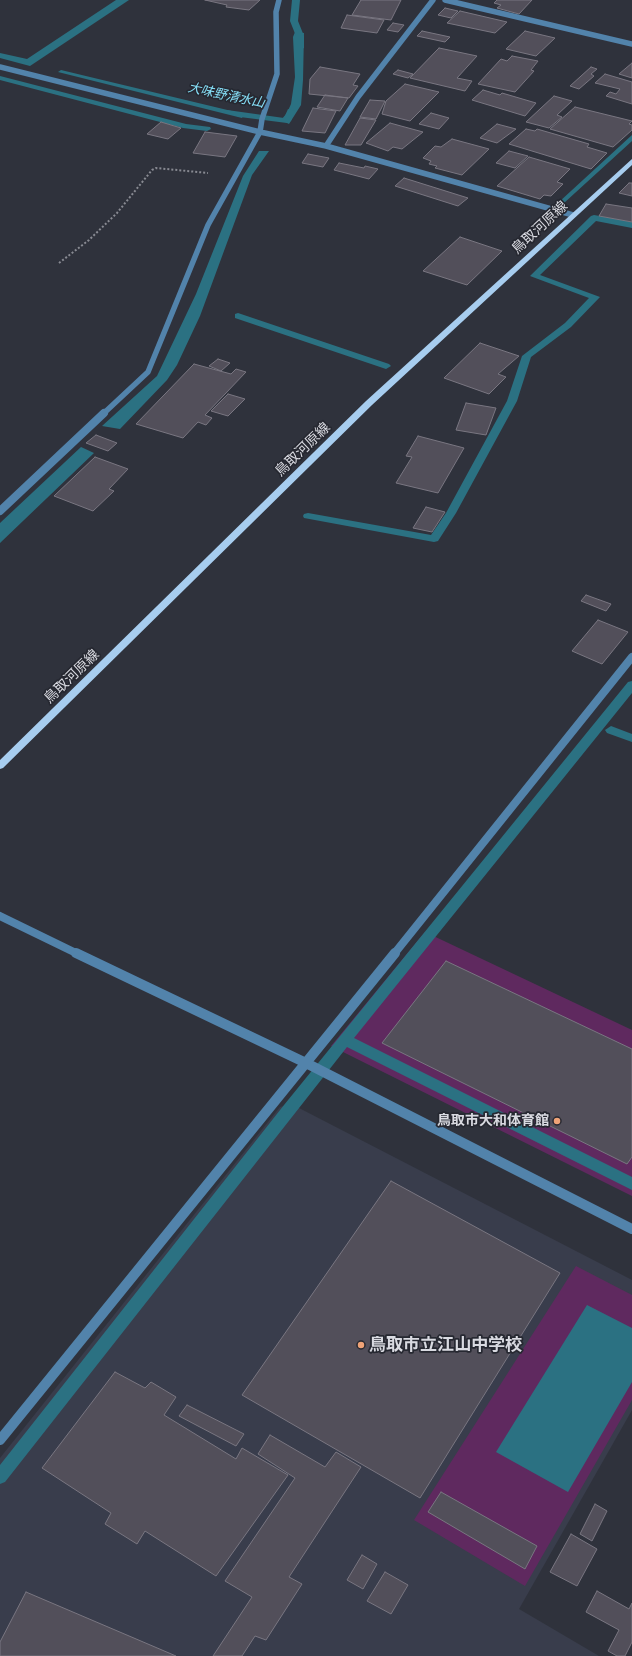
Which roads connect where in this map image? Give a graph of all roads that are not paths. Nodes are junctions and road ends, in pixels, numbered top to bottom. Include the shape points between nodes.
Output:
1 (279, 0) edge
2 (433, 0) edge
3 (445, 0) edge
4 (632, 44) edge
5 (0, 67) edge
6 (260, 132) junction
7 (326, 146) junction
8 (632, 161) edge
9 (573, 216) junction
10 (0, 511) edge
11 (632, 657) edge
12 (0, 766) edge
13 (0, 916) edge
14 (306, 1063) junction
15 (632, 1229) edge
16 (0, 1440) edge

1 - 6 street via 276,12 277,74
2 - 7 street via 358,97
3 - 4 street
5 - 6 street
6 - 7 street
6 - 10 street via 208,225 148,372
7 - 9 street
8 - 9 main road, 鳥取河原線
9 - 12 main road, 鳥取河原線 via 370,403
11 - 14 street
13 - 14 street
14 - 15 street
14 - 16 street

